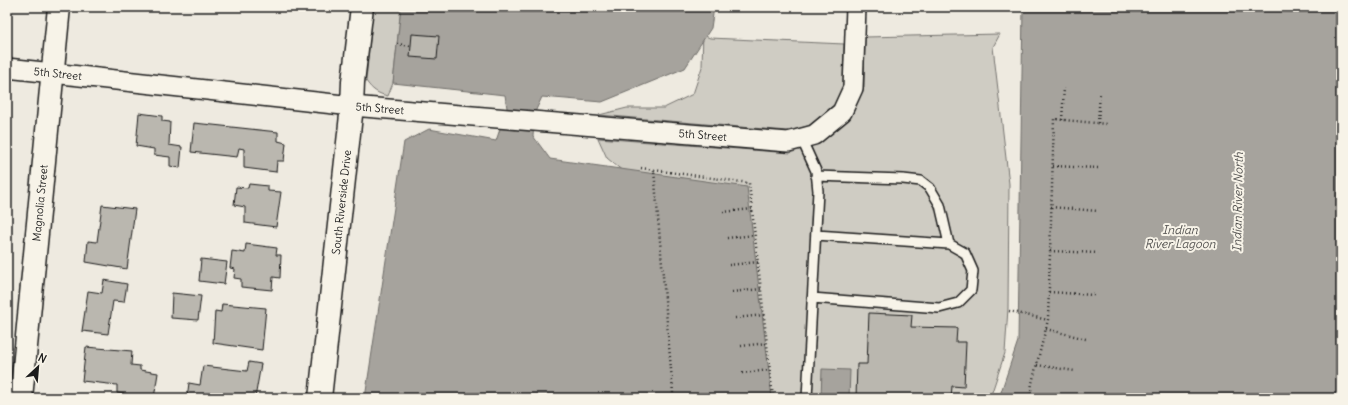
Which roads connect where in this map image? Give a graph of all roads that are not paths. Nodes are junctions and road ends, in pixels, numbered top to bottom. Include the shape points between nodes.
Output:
1 (59, 7) edge
2 (362, 7) edge
3 (856, 7) edge
4 (7, 68) edge
5 (52, 73) junction
6 (352, 106) junction
7 (801, 138) junction
8 (816, 176) junction
9 (816, 235) junction
10 (949, 244) junction
11 (812, 298) junction
12 (22, 398) edge
13 (320, 398) edge
14 (806, 398) edge

1 - 5 street, Magnolia Street
2 - 6 street, South Riverside Drive
3 - 7 street, 5th Street via 854,88 842,112 814,135
4 - 5 street, 5th Street
5 - 6 street, 5th Street
5 - 12 street, Magnolia Street
6 - 7 street, 5th Street via 788,142
6 - 13 street, South Riverside Drive
7 - 8 lane
8 - 9 lane
8 - 10 lane via 921,181 930,188 940,205
9 - 10 lane
9 - 11 lane
10 - 11 lane via 965,253 973,271 971,290 958,303 939,308
11 - 14 lane

